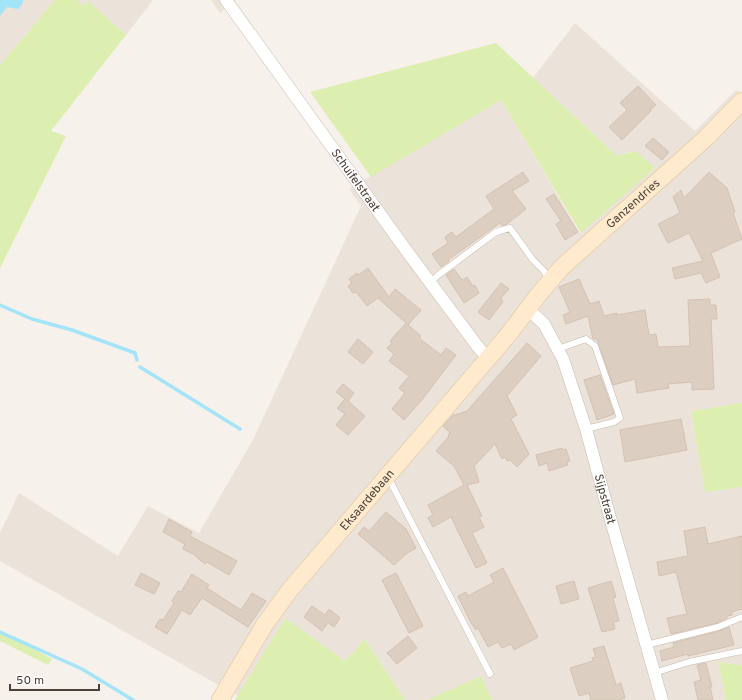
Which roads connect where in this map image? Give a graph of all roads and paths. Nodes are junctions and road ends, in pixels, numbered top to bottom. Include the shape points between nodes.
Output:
1 (226, 0) edge
2 (742, 101) edge
3 (550, 281) junction
4 (430, 283) junction
5 (528, 309) junction
6 (558, 349) junction
7 (488, 358) junction
8 (586, 429) junction
9 (387, 476) junction
10 (742, 617) edge
11 (646, 645) junction
12 (742, 651) edge
13 (490, 674) dead end
14 (654, 674) junction
15 (220, 700) edge
16 (662, 700) edge

1 - 4 street, Schuifelstraat
2 - 3 main road, Ganzendries via 707,137 561,268
3 - 4 lane via 510,228 496,232
3 - 5 main road, Ganzendries
4 - 7 street, Schuifelstraat
5 - 6 street, Sijpstraat via 544,324
5 - 7 main road, Eksaardebaan
6 - 8 street, Sijpstraat
6 - 8 lane via 586,340 595,346 620,418
7 - 9 main road, Eksaardebaan
8 - 11 street, Sijpstraat
9 - 13 lane
9 - 15 main road, Eksaardebaan via 289,591 265,624
10 - 11 lane via 718,627
11 - 14 street, Sijpstraat
12 - 14 lane via 689,662
14 - 16 street, Sijpstraat

